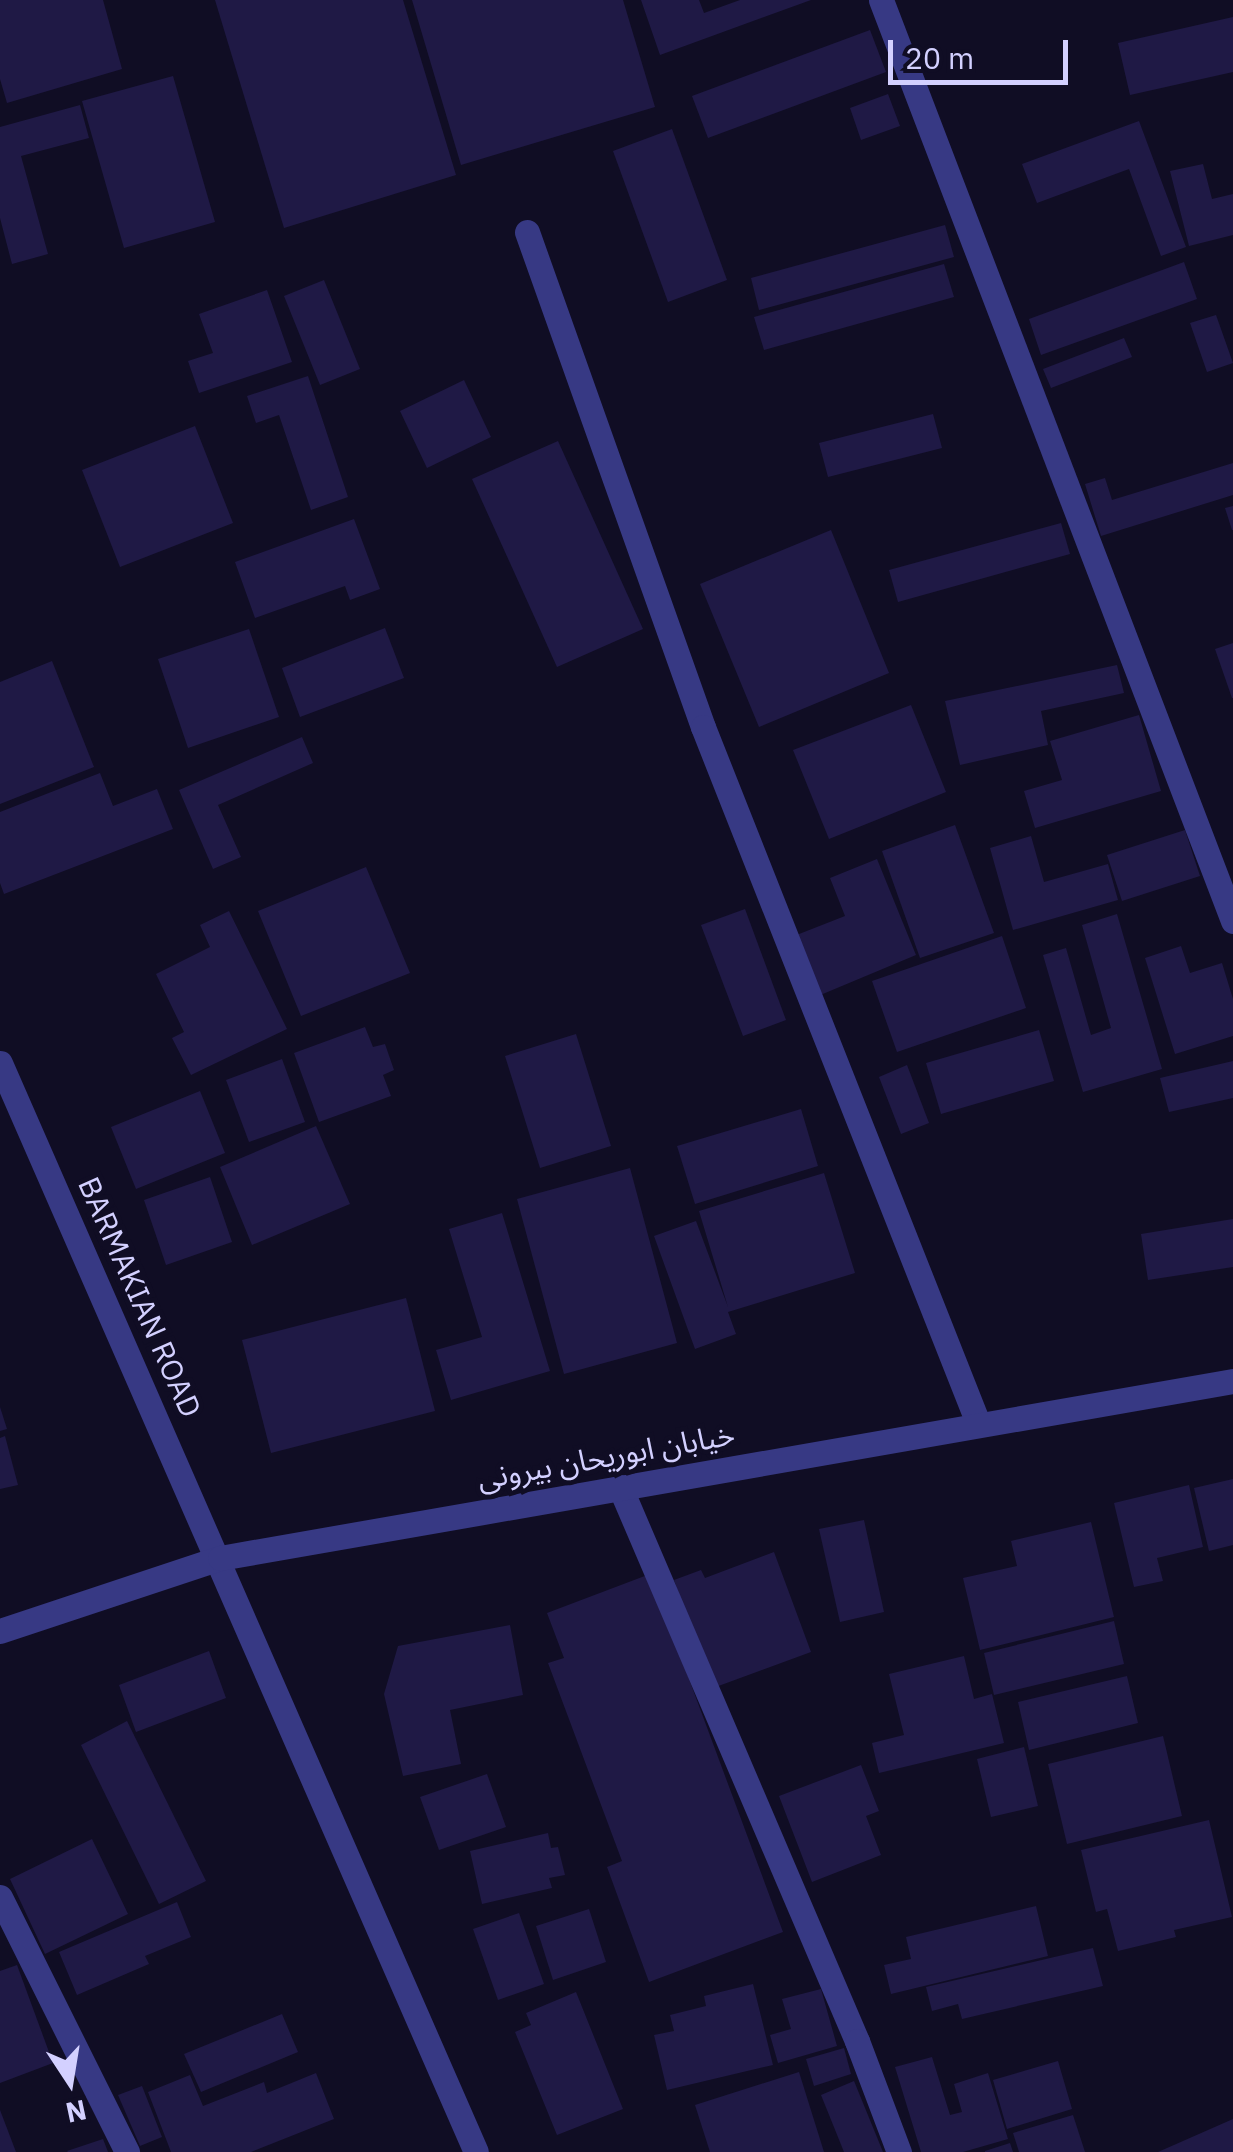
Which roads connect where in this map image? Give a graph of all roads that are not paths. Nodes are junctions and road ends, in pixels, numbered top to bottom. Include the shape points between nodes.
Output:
1 (880, 0) edge
2 (527, 232) dead end
3 (1233, 920) edge
4 (0, 1063) edge
5 (1233, 1381) edge
6 (978, 1423) junction
7 (620, 1486) junction
8 (220, 1558) junction
9 (0, 1632) edge
10 (0, 1897) edge
11 (126, 2152) edge
12 (476, 2152) edge
13 (898, 2152) edge

1 - 3 street
2 - 6 street via 703,728
4 - 8 street, BARMAKIAN ROAD
5 - 6 street, خیابان ابوریحان بیرونی
6 - 7 street, خیابان ابوریحان بیرونی
7 - 8 street, خیابان ابوریحان بیرونی
7 - 13 street
8 - 9 street, خیابان ابوریحان بیرونی
8 - 12 street, BARMAKIAN ROAD
10 - 11 street

